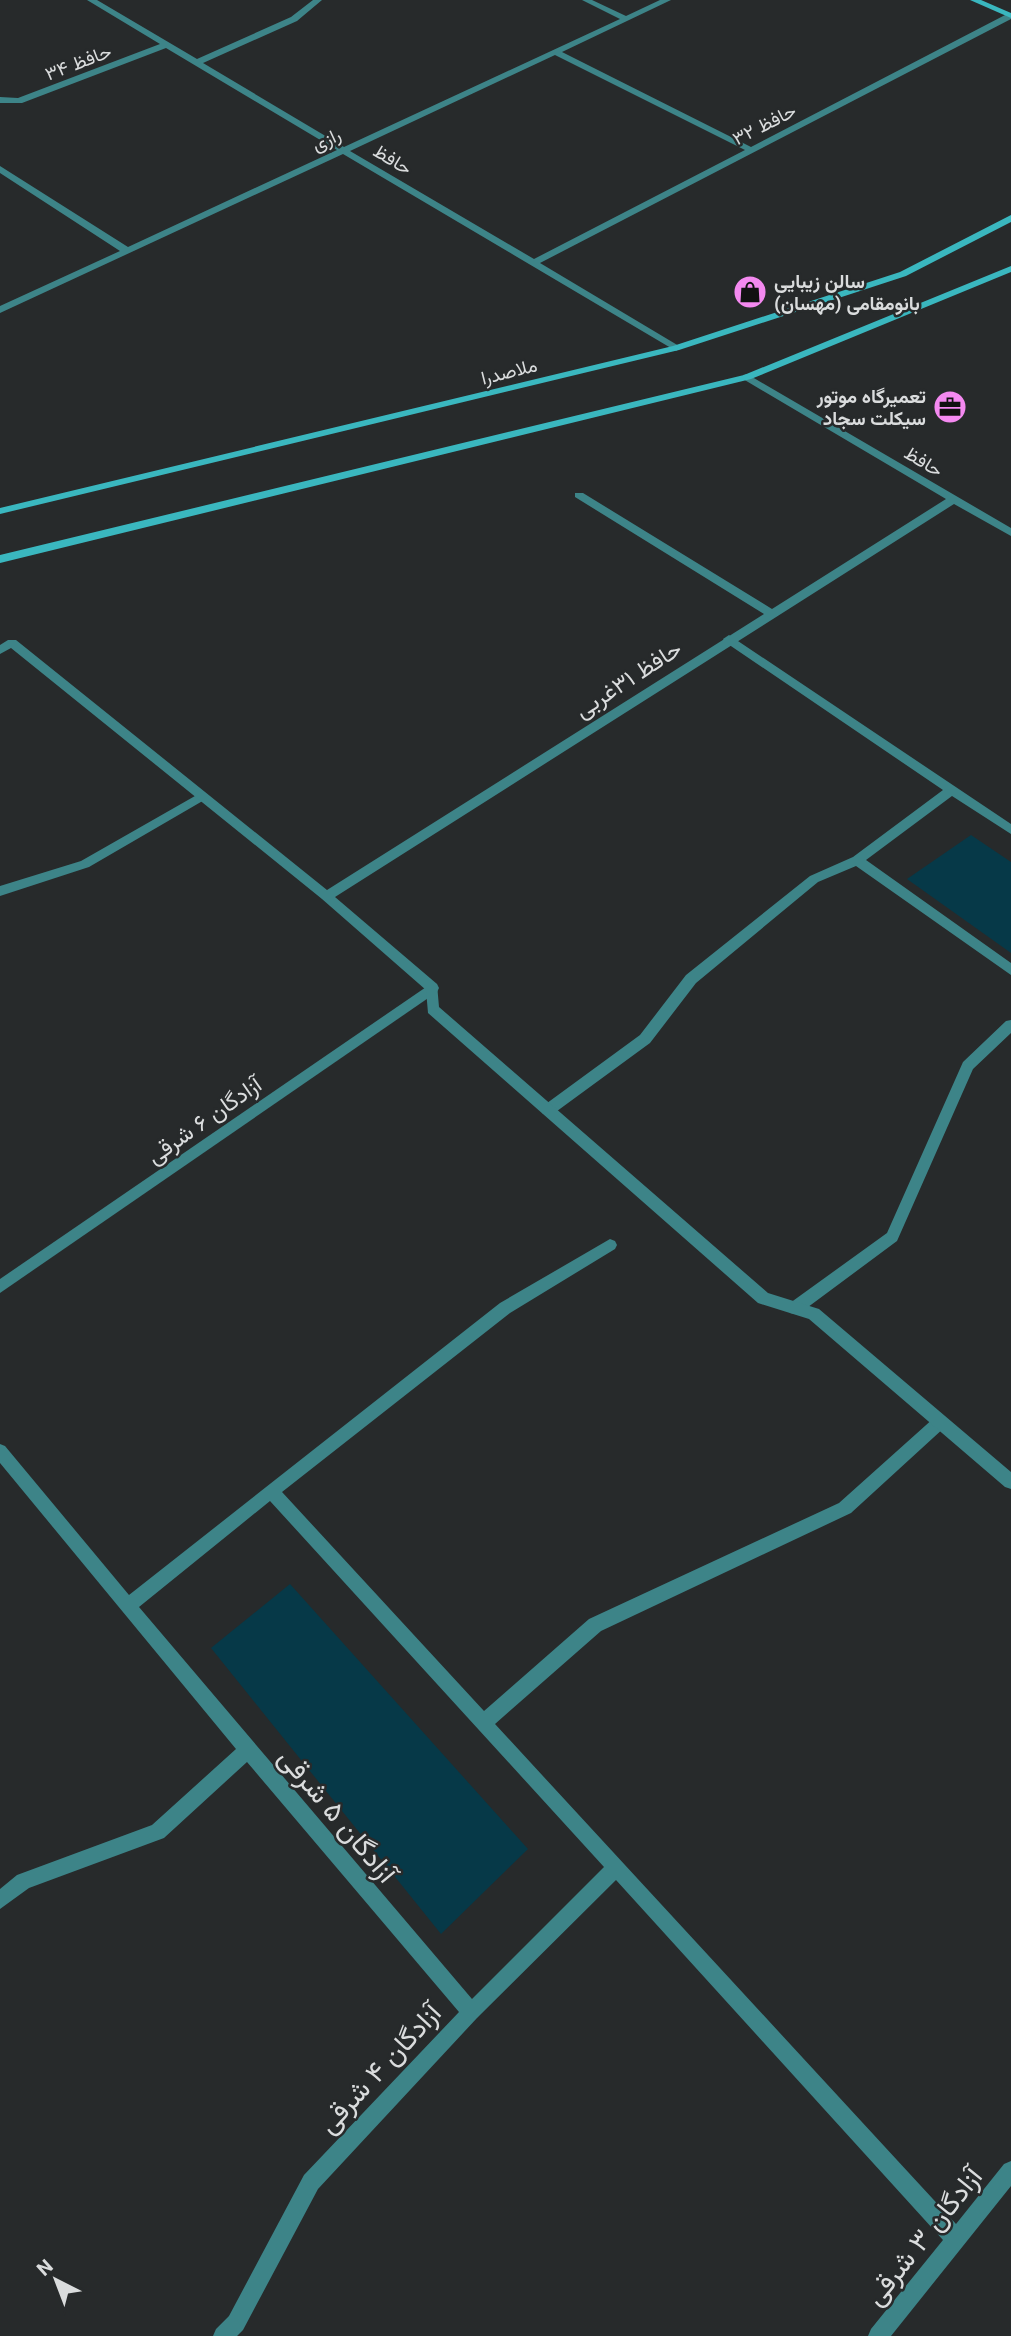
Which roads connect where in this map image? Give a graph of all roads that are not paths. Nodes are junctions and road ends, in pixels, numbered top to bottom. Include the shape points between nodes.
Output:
1 (91, 0) edge
2 (318, 0) edge
3 (586, 0) edge
4 (667, 0) edge
5 (974, 0) edge
6 (1011, 16) edge
7 (626, 19) junction
8 (166, 45) junction
9 (556, 52) junction
10 (196, 63) junction
11 (0, 100) edge
12 (344, 150) junction
13 (751, 150) junction
14 (0, 169) edge
15 (1011, 218) edge
16 (127, 251) junction
17 (534, 263) junction
18 (1011, 269) edge
19 (0, 310) edge
20 (677, 348) junction
21 (747, 377) junction
22 (579, 495) dead end
23 (954, 499) junction
24 (0, 512) edge
25 (1011, 533) edge
26 (0, 559) edge
27 (770, 613) junction
28 (729, 639) junction
29 (0, 650) edge
30 (952, 790) junction
31 (202, 796) junction
32 (1011, 830) edge
33 (857, 860) junction
34 (0, 891) edge
35 (326, 896) junction
36 (1011, 970) edge
37 (432, 988) junction
38 (1011, 1025) edge
39 (548, 1110) junction
40 (610, 1245) dead end
41 (0, 1286) edge
42 (795, 1308) junction
43 (940, 1422) junction
44 (0, 1451) edge
45 (1011, 1482) edge
46 (271, 1492) junction
47 (129, 1605) junction
48 (483, 1723) junction
49 (248, 1750) junction
50 (616, 1868) junction
51 (0, 1900) edge
52 (471, 2012) junction
53 (1011, 2171) edge
54 (956, 2239) junction
55 (223, 2336) edge
56 (878, 2336) edge

1 - 8 street, حافظ
2 - 10 street via 294,19
3 - 7 street
4 - 7 street, رازی
5 - 6 main road
6 - 13 street, حافظ ۳۲
7 - 9 street, رازی
8 - 10 street, حافظ
8 - 11 street, حافظ ۳۴ via 19,101
9 - 12 street, رازی
9 - 13 street
10 - 12 street, حافظ
12 - 16 street, رازی
12 - 17 street, حافظ
13 - 17 street, حافظ ۳۲
14 - 16 street
15 - 20 main road, ملاصدرا via 903,274
16 - 19 street, رازی
17 - 20 street, حافظ
18 - 21 main road
20 - 24 main road, ملاصدرا
21 - 23 street, حافظ
21 - 26 main road
22 - 27 street
23 - 25 street, حافظ
23 - 27 street, حافظ ۳۱غربی
27 - 28 street, حافظ ۳۱غربی
28 - 30 street
28 - 35 street, حافظ ۳۱غربی
29 - 31 street via 12,643
30 - 32 street
30 - 33 street
31 - 34 street via 85,864
31 - 35 street
33 - 36 street
33 - 39 street via 814,879 691,979 645,1039
35 - 37 street
37 - 39 street via 433,1009
37 - 41 street, آزادگان ۶ شرقی
38 - 42 street via 968,1066 892,1237
39 - 42 street via 763,1298
40 - 46 street via 505,1308
42 - 43 street via 814,1314
43 - 45 street
43 - 48 street via 845,1507 595,1625
44 - 47 street
46 - 47 street
46 - 48 street
47 - 49 street
48 - 50 street
49 - 51 street, آزادگان ۵ شرقی via 158,1832 23,1881
49 - 52 street, آزادگان ۵ شرقی
50 - 52 street, آزادگان ۴ شرقی
50 - 54 street
52 - 55 street, آزادگان ۴ شرقی via 311,2182 236,2323
53 - 54 street, آزادگان ۳ شرقی
54 - 56 street, آزادگان ۳ شرقی

